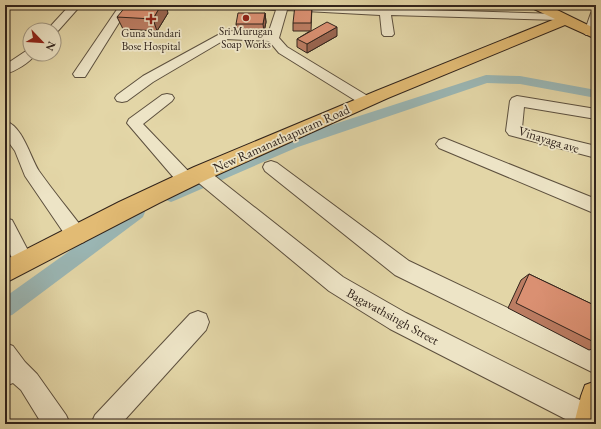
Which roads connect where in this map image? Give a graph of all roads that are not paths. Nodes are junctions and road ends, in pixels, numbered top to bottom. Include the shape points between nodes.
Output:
1 (76, 5) edge
2 (125, 5) edge
3 (239, 5) edge
4 (283, 6) edge
5 (540, 6) edge
6 (385, 8) edge
7 (596, 12) edge
8 (561, 18) junction
9 (60, 22) edge
10 (388, 34) dead end
11 (593, 34) edge
12 (273, 38) junction
13 (22, 60) edge
14 (5, 70) edge
15 (80, 74) dead end
16 (122, 98) dead end
17 (167, 98) dead end
18 (366, 101) junction
19 (596, 114) edge
20 (5, 126) edge
21 (444, 144) dead end
22 (596, 152) edge
23 (271, 167) dead end
24 (201, 179) junction
25 (596, 207) edge
26 (5, 226) edge
27 (76, 236) junction
28 (24, 262) junction
29 (5, 272) edge
30 (198, 322) dead end
31 (596, 362) edge
32 (9, 366) edge
33 (592, 413) edge
34 (57, 424) edge
35 (104, 424) edge

1 - 9 street
2 - 15 street
3 - 4 street
4 - 6 street
4 - 12 street
5 - 8 main road
6 - 8 street
6 - 10 street
7 - 11 street
8 - 11 main road
8 - 18 main road, New Ramanathapuram Road
12 - 16 street via 230,35 222,37 148,79
12 - 18 street via 283,50
13 - 14 street
17 - 24 street, Bagavathsingh Street via 134,123
18 - 24 main road, New Ramanathapuram Road
19 - 22 street, Vinayaga ave via 517,101 514,130
20 - 27 street via 22,149 32,172
21 - 25 street
23 - 31 street via 402,268
24 - 27 main road, New Ramanathapuram Road
24 - 33 street, Bagavathsingh Street via 336,284 398,321
26 - 28 street
27 - 28 main road, New Ramanathapuram Road
28 - 29 main road, New Ramanathapuram Road
30 - 35 street
32 - 34 street via 29,382

